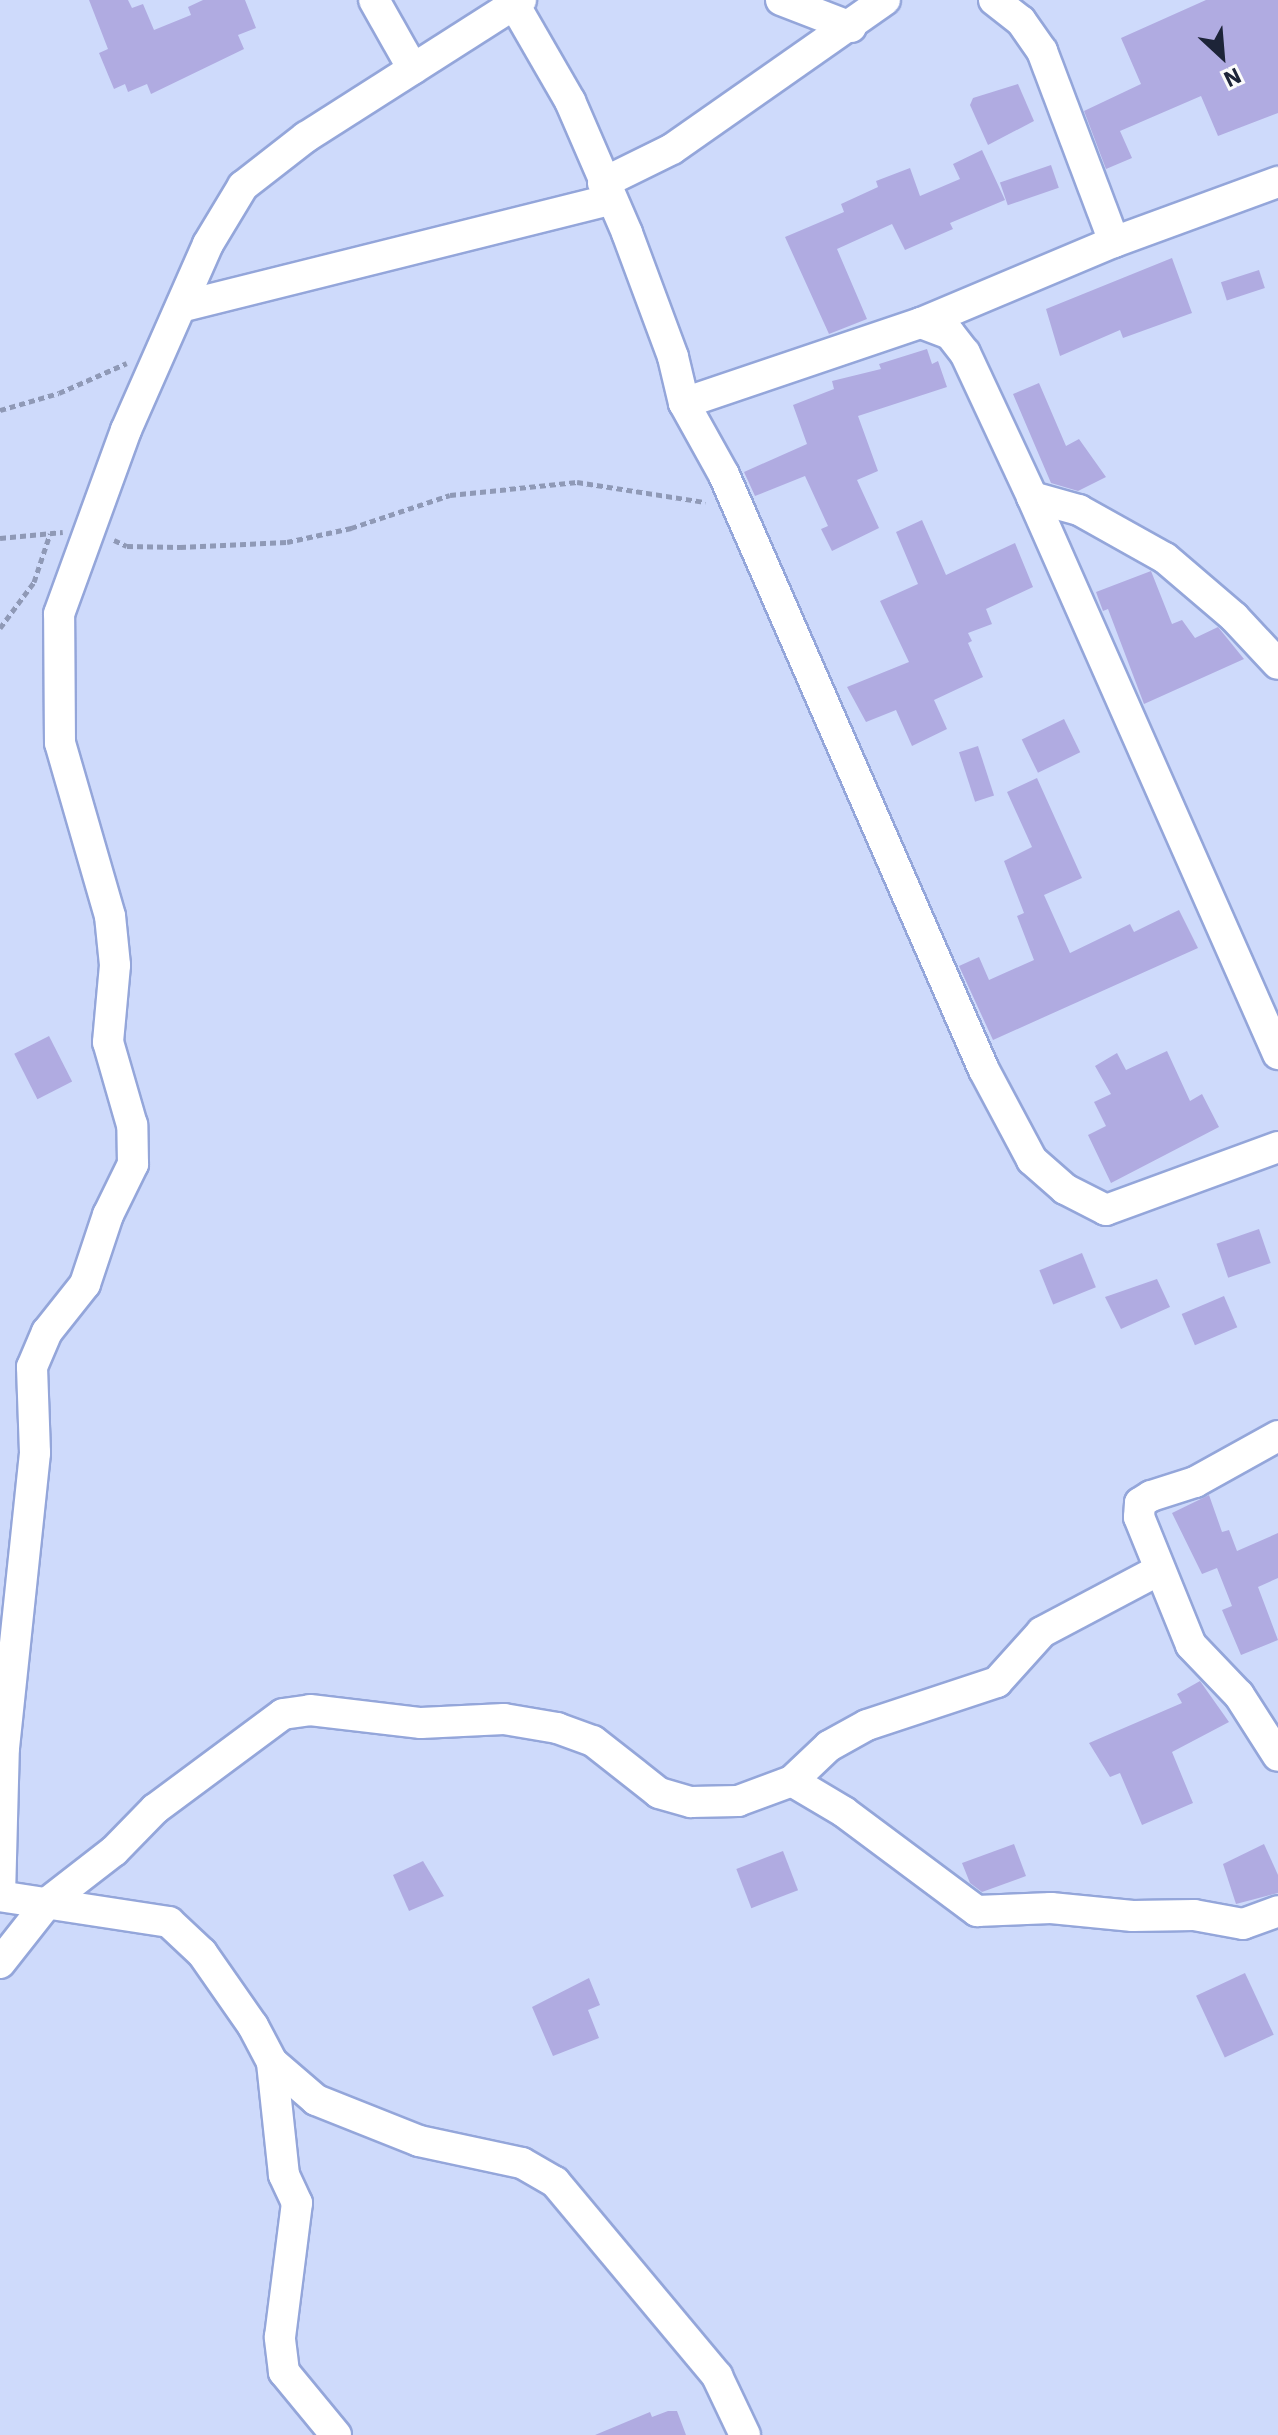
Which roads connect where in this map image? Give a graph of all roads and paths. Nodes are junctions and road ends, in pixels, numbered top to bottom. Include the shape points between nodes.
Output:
1 (374, 0) edge
2 (781, 0) edge
3 (885, 0) edge
4 (994, 0) edge
5 (518, 2) edge
6 (851, 27) junction
7 (413, 69) junction
8 (1278, 182) edge
9 (606, 192) junction
10 (1114, 242) junction
11 (184, 306) junction
12 (921, 323) junction
13 (167, 342) junction
14 (684, 403) junction
15 (0, 410) edge
16 (1032, 497) junction
17 (740, 513) junction
18 (87, 529) junction
19 (50, 534) junction
20 (0, 538) edge
21 (0, 628) edge
22 (1278, 664) edge
23 (1278, 1054) edge
24 (1278, 1147) edge
25 (1278, 1436) edge
26 (1159, 1570) junction
27 (1278, 1756) edge
28 (792, 1781) junction
29 (0, 1896) edge
30 (48, 1902) junction
31 (1278, 1911) edge
32 (0, 1963) edge
33 (272, 2062) junction
34 (336, 2435) edge
35 (745, 2435) edge

1 - 7 street
2 - 6 street
3 - 6 street
4 - 10 street via 1021,21 1042,51
5 - 7 street
5 - 9 street via 570,101
6 - 9 street
7 - 11 street via 306,137 243,186 208,244
8 - 10 street
9 - 11 street
9 - 14 street via 673,357
10 - 12 street
11 - 13 street
12 - 14 street
12 - 16 street via 950,334 965,353
13 - 15 path via 96,379
13 - 18 street
14 - 17 street
16 - 22 street via 1079,510 1165,558 1234,617
16 - 23 street
17 - 18 path via 685,495 577,482 450,495 351,528 237,547 127,546
17 - 24 street via 984,1070 1032,1160 1065,1189 1106,1210
18 - 19 path
18 - 29 street via 59,614 60,743 110,916 115,965 108,1042 132,1125 133,1164 108,1215 85,1284 47,1332 32,1367 35,1453 4,1748
19 - 20 path
19 - 21 path via 34,582
25 - 26 street via 1195,1482 1140,1503 1139,1517
26 - 27 street via 1191,1645 1239,1695
26 - 28 street via 1042,1632 997,1682 867,1725 829,1746
28 - 30 street via 738,1801 691,1802 659,1793 593,1741 557,1728 504,1719 421,1723 310,1710 283,1714 155,1809 114,1851
28 - 31 street via 844,1812 977,1911 1051,1908 1194,1915 1243,1924
29 - 30 street
30 - 32 street
30 - 33 street via 169,1922 202,1953
33 - 34 street via 284,2175 297,2203 280,2337 284,2372
33 - 35 street via 328,2105 419,2141 522,2163 555,2182 717,2376

